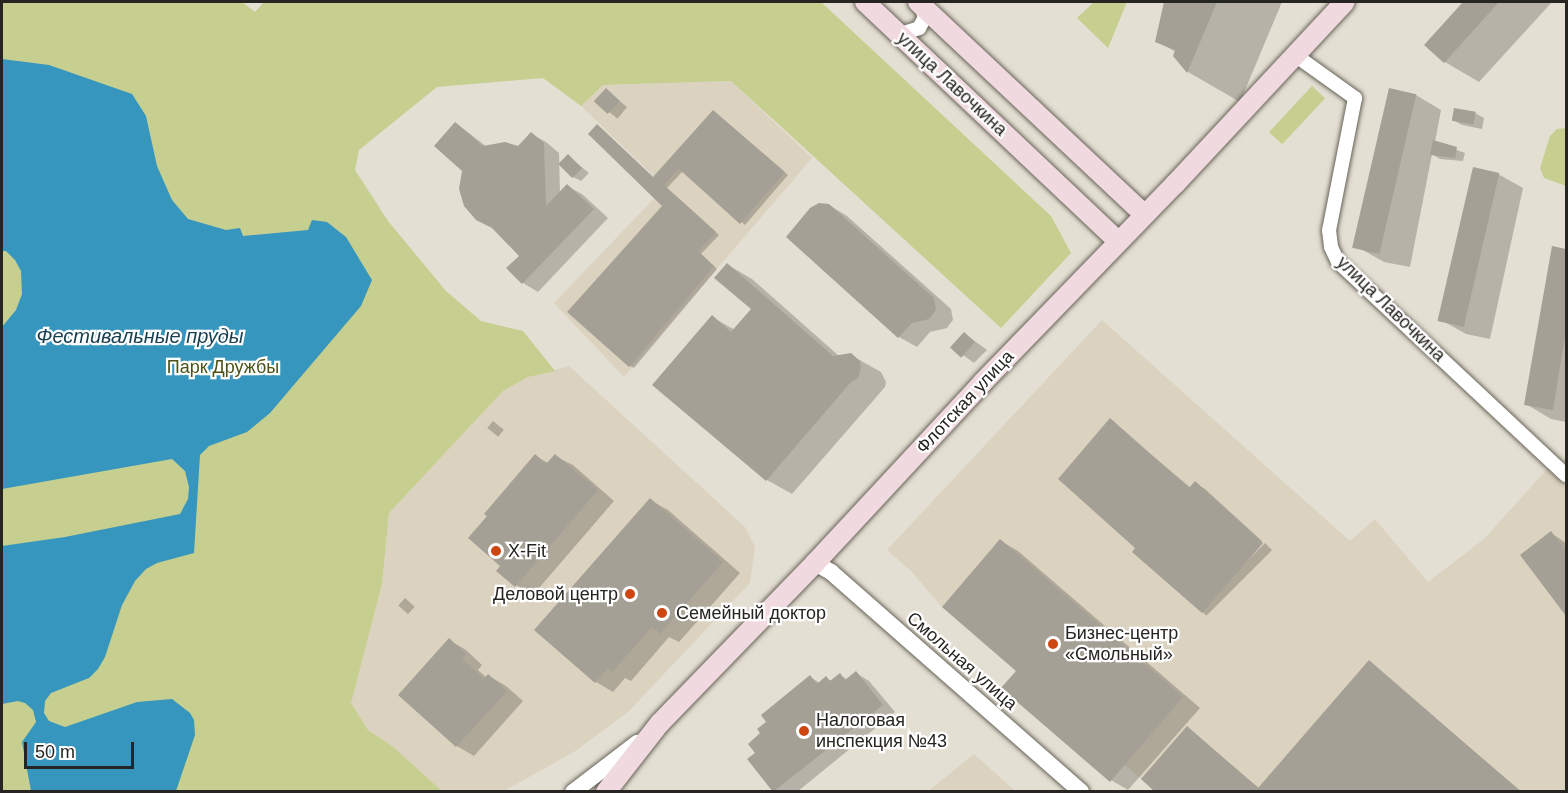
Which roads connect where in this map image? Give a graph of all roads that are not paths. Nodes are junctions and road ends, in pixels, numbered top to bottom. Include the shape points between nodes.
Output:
1 (865, 2) edge
2 (1345, 2) edge
3 (919, 3) edge
4 (896, 31) junction
5 (1295, 55) junction
6 (1143, 213) junction
7 (1118, 241) junction
8 (1566, 475) edge
9 (815, 563) junction
10 (660, 723) junction
11 (573, 792) edge
12 (606, 792) edge
13 (1081, 792) edge

1 - 4 main road, улица Лавочкина
2 - 5 main road, Флотская улица
3 - 4 street via 925,17 919,28 904,33
3 - 6 main road, улица Лавочкина
4 - 7 main road, улица Лавочкина
5 - 6 main road, Флотская улица
5 - 8 street, улица Лавочкина via 1355,98 1329,230 1330,247 1338,262
6 - 7 main road, Флотская улица
7 - 9 main road, Флотская улица via 982,381
9 - 10 main road, Флотская улица
9 - 13 street, Смольная улица via 831,572
10 - 11 street, Флотская улица
10 - 12 main road

